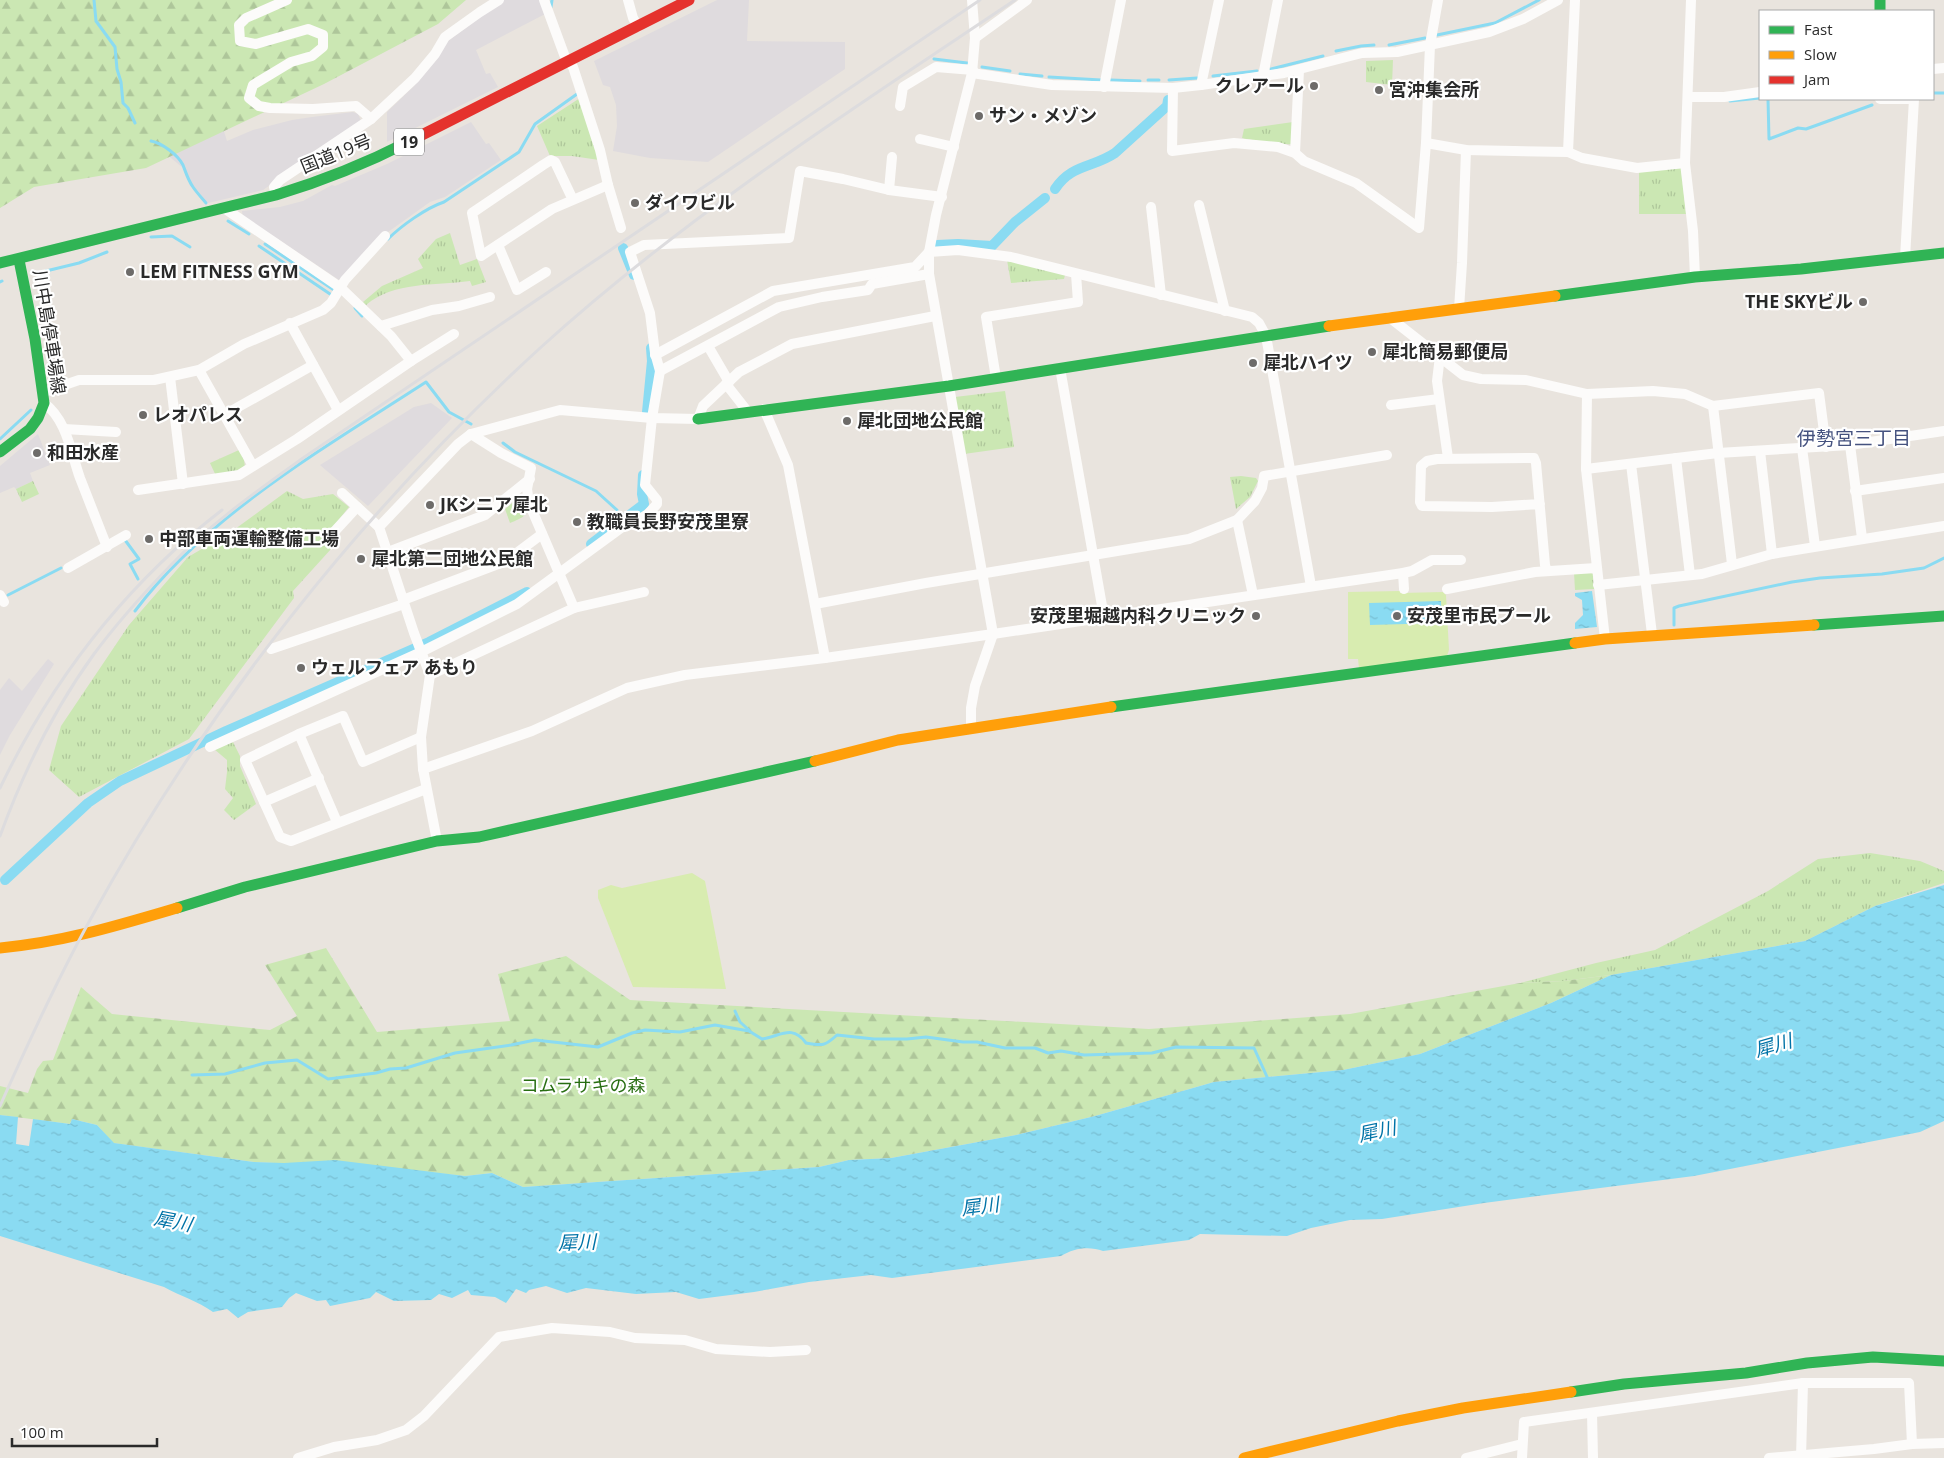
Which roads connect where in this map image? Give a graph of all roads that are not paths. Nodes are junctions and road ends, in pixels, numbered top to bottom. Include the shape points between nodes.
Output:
1 (287, 0) edge
2 (499, 0) edge
3 (544, 0) edge
4 (628, 0) edge
5 (689, 0) edge
6 (972, 0) edge
7 (1027, 0) edge
8 (1121, 0) edge
9 (1219, 0) edge
10 (1278, 0) edge
11 (1438, 0) edge
12 (1558, 0) edge
13 (1575, 0) edge
14 (1691, 0) edge
15 (638, 27) junction
16 (975, 38) junction
17 (1430, 45) junction
18 (569, 62) junction
19 (1299, 70) junction
20 (972, 72) junction
21 (1263, 76) junction
22 (1201, 85) junction
23 (1104, 88) junction
24 (1173, 88) junction
25 (1759, 92) edge
26 (1688, 96) junction
27 (1914, 100) edge
28 (900, 106) dead end
29 (371, 119) junction
30 (920, 139) dead end
31 (1426, 143) junction
32 (954, 147) junction
33 (1466, 150) junction
34 (1568, 152) junction
35 (1295, 153) junction
36 (892, 157) dead end
37 (1685, 163) junction
38 (608, 185) junction
39 (889, 190) junction
40 (276, 195) junction
41 (942, 197) junction
42 (574, 200) junction
43 (1199, 205) dead end
44 (1152, 207) dead end
45 (224, 208) junction
46 (621, 228) dead end
47 (385, 236) dead end
48 (498, 245) junction
49 (929, 252) junction
50 (1944, 253) edge
51 (1905, 258) junction
52 (18, 260) junction
53 (0, 264) edge
54 (546, 272) dead end
55 (929, 274) junction
56 (1076, 274) junction
57 (1694, 277) junction
58 (339, 292) junction
59 (1161, 295) junction
60 (490, 298) dead end
61 (1459, 309) junction
62 (1225, 311) junction
63 (936, 316) junction
64 (1389, 317) junction
65 (290, 324) junction
66 (381, 326) junction
67 (454, 334) dead end
68 (1266, 336) junction
69 (708, 346) junction
70 (655, 355) junction
71 (1440, 356) junction
72 (412, 361) junction
73 (313, 365) junction
74 (1060, 368) junction
75 (199, 370) junction
76 (660, 371) junction
77 (170, 378) junction
78 (996, 378) junction
79 (728, 383) junction
80 (949, 386) junction
81 (1587, 394) junction
82 (44, 397) junction
83 (1439, 399) junction
84 (1391, 405) dead end
85 (1713, 406) junction
86 (764, 409) junction
87 (338, 410) junction
88 (748, 412) junction
89 (224, 415) junction
90 (652, 418) junction
91 (698, 419) junction
92 (64, 430) junction
93 (1944, 431) edge
94 (116, 432) dead end
95 (471, 434) junction
96 (1850, 445) junction
97 (1826, 447) junction
98 (1802, 448) junction
99 (1760, 451) junction
100 (0, 452) edge
101 (1718, 453) junction
102 (1387, 455) dead end
103 (1448, 458) junction
104 (1676, 458) junction
105 (1631, 464) junction
106 (253, 466) junction
107 (1586, 469) junction
108 (1291, 473) junction
109 (1944, 478) edge
110 (530, 479) junction
111 (183, 484) junction
112 (138, 490) dead end
113 (1856, 491) junction
114 (342, 493) dead end
115 (1540, 504) junction
116 (357, 507) junction
117 (1237, 520) junction
118 (1944, 526) edge
119 (379, 527) junction
120 (334, 532) dead end
121 (542, 534) junction
122 (126, 535) dead end
123 (1862, 538) junction
124 (1815, 546) junction
125 (107, 547) junction
126 (388, 552) junction
127 (1772, 554) junction
128 (1091, 556) junction
129 (1461, 560) dead end
130 (1732, 564) junction
131 (68, 568) dead end
132 (1596, 568) junction
133 (1547, 571) junction
134 (982, 573) junction
135 (1403, 573) junction
136 (559, 574) junction
137 (1690, 575) junction
138 (1644, 581) junction
139 (1598, 585) junction
140 (1311, 586) junction
141 (1404, 589) dead end
142 (1447, 589) dead end
143 (644, 592) dead end
144 (1253, 595) junction
145 (403, 602) junction
146 (815, 604) junction
147 (574, 608) junction
148 (1944, 616) edge
149 (1104, 617) junction
150 (993, 634) junction
151 (1652, 634) junction
152 (1605, 639) junction
153 (271, 649) dead end
154 (421, 652) junction
155 (825, 658) junction
156 (430, 674) junction
157 (971, 728) junction
158 (299, 734) junction
159 (421, 737) junction
160 (210, 747) dead end
161 (423, 769) junction
162 (319, 778) junction
163 (426, 789) junction
164 (264, 802) junction
165 (337, 822) junction
166 (437, 841) junction
167 (0, 948) edge
168 (806, 1350) dead end
169 (1944, 1362) edge
170 (1803, 1383) junction
171 (1592, 1413) junction
172 (1944, 1443) edge
173 (1522, 1444) junction
174 (1912, 1444) junction
175 (1874, 1454) edge
176 (1801, 1456) edge
177 (298, 1458) edge
178 (1244, 1458) edge
179 (1466, 1458) edge
180 (1522, 1458) edge
181 (1593, 1458) edge
182 (1769, 1458) edge

1 - 29 street via 246,18 239,25 240,41 256,44 308,29 323,35 322,47 312,56 291,62 253,85 249,98 259,106 270,108 356,106
2 - 29 street via 445,37 415,78
3 - 18 street
4 - 15 street
5 - 15 main road, 国道19号 / 19
6 - 16 street
7 - 16 street
8 - 23 street
9 - 22 street
10 - 21 street
11 - 17 street
12 - 17 street via 1509,26
13 - 34 street
14 - 26 street
15 - 18 main road, 国道19号 / 19
16 - 20 street
17 - 19 street via 1397,52 1362,53
17 - 31 street
18 - 38 street via 600,150
18 - 40 main road, 国道19号 / 19 via 385,154
19 - 21 street
19 - 35 street
20 - 23 street via 1052,85
20 - 28 street via 936,67 903,87
20 - 32 street
21 - 22 street
22 - 24 street
23 - 24 street
24 - 35 street via 1172,152 1234,143 1278,147
25 - 26 street via 1724,97
26 - 37 street
27 - 51 street
29 - 40 street via 280,180 274,186
30 - 32 street
31 - 33 street
31 - 35 street via 1419,228 1356,183 1304,161
32 - 41 street
33 - 34 street
33 - 61 street
34 - 37 street via 1582,158 1637,168
36 - 39 street
37 - 57 street via 1693,231
38 - 42 street
38 - 46 street
39 - 41 street
39 - 70 street via 800,171 789,238 644,245 630,252 650,313
40 - 45 main road, 国道19号 / 19
41 - 49 street
42 - 48 street via 537,218
42 - 48 street via 555,162 550,160 543,164 472,214 481,256
43 - 62 street
44 - 59 street
45 - 52 main road, 国道19号 / 19
45 - 58 street
47 - 58 street via 345,280
48 - 54 street via 518,290
49 - 55 street
49 - 56 street via 958,250 1011,257
49 - 70 street via 915,267 773,291
50 - 51 main road
51 - 57 main road
52 - 53 main road, 国道19号 / 19
52 - 82 main road, 川中島停車場線
55 - 63 street
55 - 69 street via 872,284 868,290 779,307
56 - 59 street
56 - 78 street via 1078,302 986,317
57 - 61 main road
58 - 65 street via 323,310
58 - 66 street
59 - 62 street
60 - 66 street via 432,310
61 - 64 main road
62 - 68 street via 1252,317
63 - 79 street via 792,344 739,372
63 - 80 street
64 - 68 main road
64 - 71 street
65 - 73 street
65 - 75 street via 244,344
66 - 72 street
67 - 72 street
68 - 74 main road
68 - 108 street
69 - 76 street
69 - 79 street
70 - 76 street
71 - 81 street via 1463,375 1481,379 1526,380
71 - 83 street
72 - 87 street
73 - 87 street
73 - 89 street
74 - 78 main road
74 - 128 street
75 - 77 street
75 - 89 street
76 - 90 street
77 - 82 street via 80,380
77 - 111 street
78 - 80 main road
79 - 88 street
79 - 91 street via 703,406
80 - 86 main road
80 - 134 street
81 - 85 street via 1677,393
81 - 107 street
82 - 92 street
82 - 100 main road, 川中島停車場線 via 38,418 30,429
83 - 84 street
83 - 103 street
85 - 97 street via 1819,394
85 - 101 street
86 - 88 main road
86 - 146 street via 788,465
87 - 106 street
88 - 91 main road
89 - 106 street
90 - 91 street
90 - 95 street via 560,410
90 - 136 street via 645,484 657,504 647,515 621,528
92 - 94 street
92 - 125 street
93 - 96 street
95 - 110 street via 531,468
95 - 119 street
96 - 97 street
96 - 113 street
97 - 98 street
98 - 99 street
98 - 124 street
99 - 101 street
99 - 127 street
101 - 104 street
101 - 130 street
102 - 108 street
103 - 115 street via 1534,458
103 - 115 street via 1427,461 1421,466 1422,506
104 - 105 street
104 - 137 street
105 - 107 street
105 - 138 street
106 - 111 street via 240,475
107 - 132 street
108 - 117 street via 1264,476 1255,501
108 - 140 street
109 - 113 street
110 - 121 street via 527,489 529,503
110 - 126 street via 484,515
111 - 112 street
113 - 123 street
114 - 116 street
115 - 133 street
116 - 119 street
116 - 120 street
117 - 128 street via 1190,539
117 - 144 street
118 - 123 street
119 - 126 street
121 - 136 street
121 - 145 street via 506,562
122 - 125 street
123 - 124 street
124 - 127 street
125 - 131 street
126 - 145 street
127 - 130 street
128 - 134 street
128 - 149 street
129 - 135 street via 1432,560
130 - 137 street
132 - 133 street
132 - 139 street
133 - 142 street
134 - 146 street
134 - 150 street
135 - 140 street
135 - 141 street
136 - 147 street
136 - 154 street via 517,604
137 - 138 street
138 - 139 street
138 - 151 street
139 - 152 street
140 - 144 street
143 - 147 street
144 - 149 street
145 - 153 street
145 - 154 street
146 - 155 street
147 - 156 street
148 - 151 main road
149 - 150 street
150 - 155 street
150 - 157 street via 975,686
151 - 152 main road
152 - 157 main road
154 - 156 street
154 - 160 street
155 - 161 street via 686,675 627,688 532,731
156 - 159 street
157 - 166 main road via 898,740 799,766 479,837
158 - 159 street via 343,716 363,762
158 - 162 street
158 - 164 street via 244,760
159 - 161 street
161 - 163 street
162 - 164 street
162 - 165 street
163 - 165 street
163 - 166 street
164 - 165 street via 280,836 291,841
166 - 167 main road via 244,887 96,932 40,944
168 - 177 street via 716,1349 685,1340 635,1338 610,1332 552,1328 499,1337 424,1416 406,1430
169 - 178 main road via 1873,1357 1624,1384 1463,1408
170 - 171 street
170 - 174 street via 1909,1383
170 - 176 street
171 - 173 street via 1524,1422
171 - 181 street
172 - 174 street
173 - 179 street
173 - 180 street
174 - 175 street
175 - 176 street
176 - 182 street

